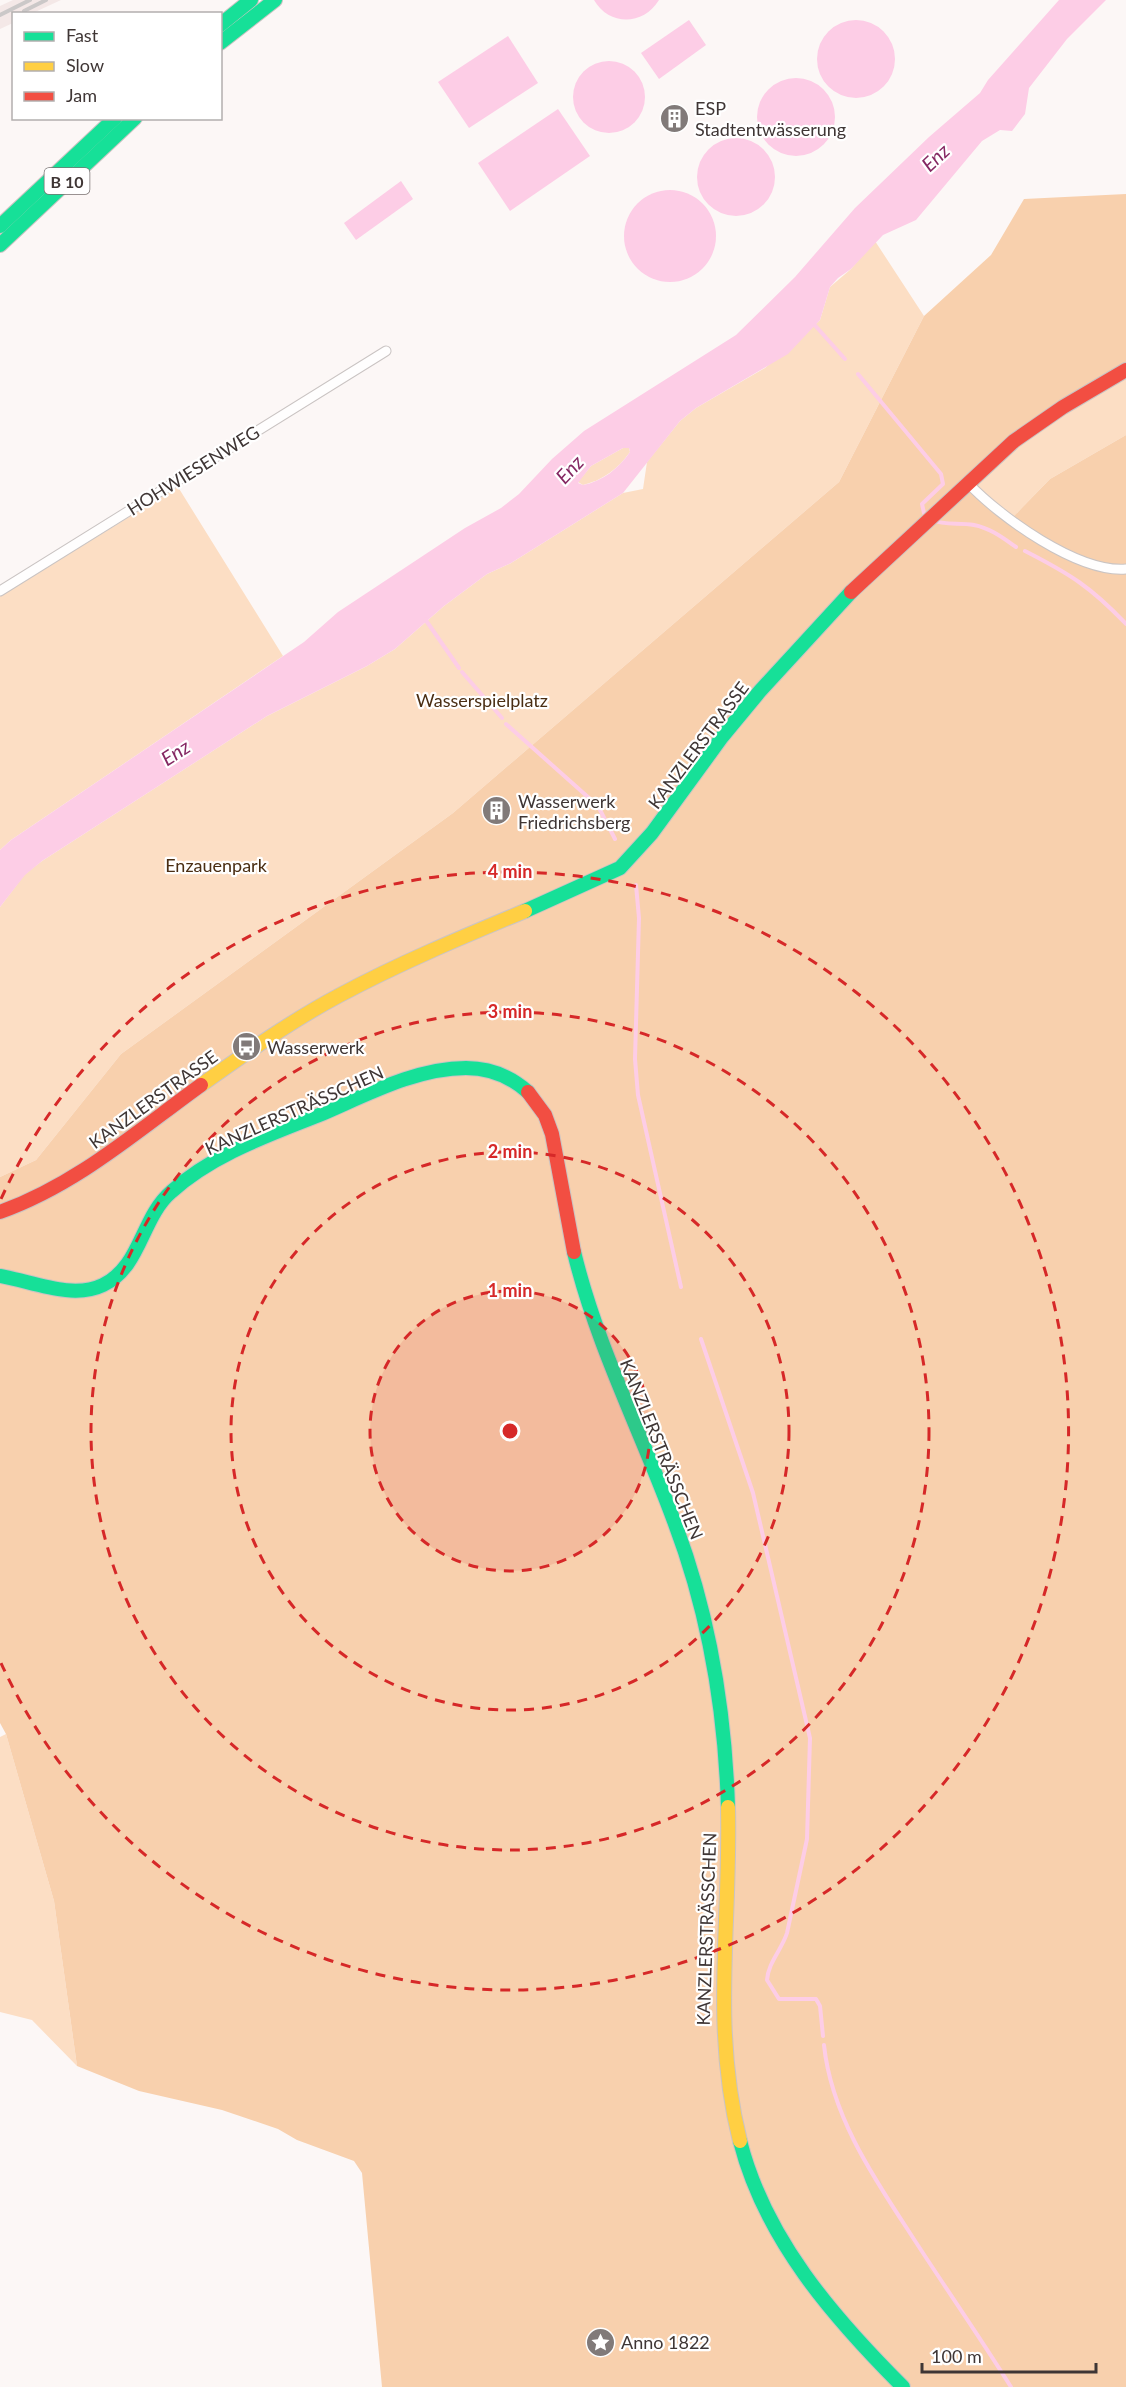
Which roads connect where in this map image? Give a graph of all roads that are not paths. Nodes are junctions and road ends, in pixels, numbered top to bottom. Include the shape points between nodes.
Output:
1 (252, 0) edge
2 (274, 0) edge
3 (222, 23) edge
4 (222, 41) edge
5 (113, 120) edge
6 (133, 120) edge
7 (0, 226) edge
8 (0, 245) edge
9 (386, 351) dead end
10 (1126, 370) edge
11 (968, 483) junction
12 (1126, 569) edge
13 (0, 591) edge
14 (0, 1212) edge
15 (0, 1276) edge
16 (903, 2387) edge

1 - 3 main road
2 - 4 main road
5 - 7 main road, B 10
6 - 8 main road, B 10
9 - 13 street, HOHWIESENWEG
10 - 11 main road, KANZLERSTRASSE via 1068,402 1026,432
11 - 12 street via 989,506 1042,541 1107,570
11 - 14 main road, KANZLERSTRASSE via 864,576 813,629 736,719 638,852 620,868 346,991 221,1070 69,1180
15 - 16 main road, KANZLERSTRÄSSCHEN via 71,1288 101,1287 126,1267 158,1204 190,1177 282,1131 396,1084 442,1070 477,1068 501,1074 529,1092 554,1138 576,1259 591,1316 687,1559 711,1653 724,1736 727,1804 720,2032 727,2088 742,2151 767,2215 800,2272 843,2328

